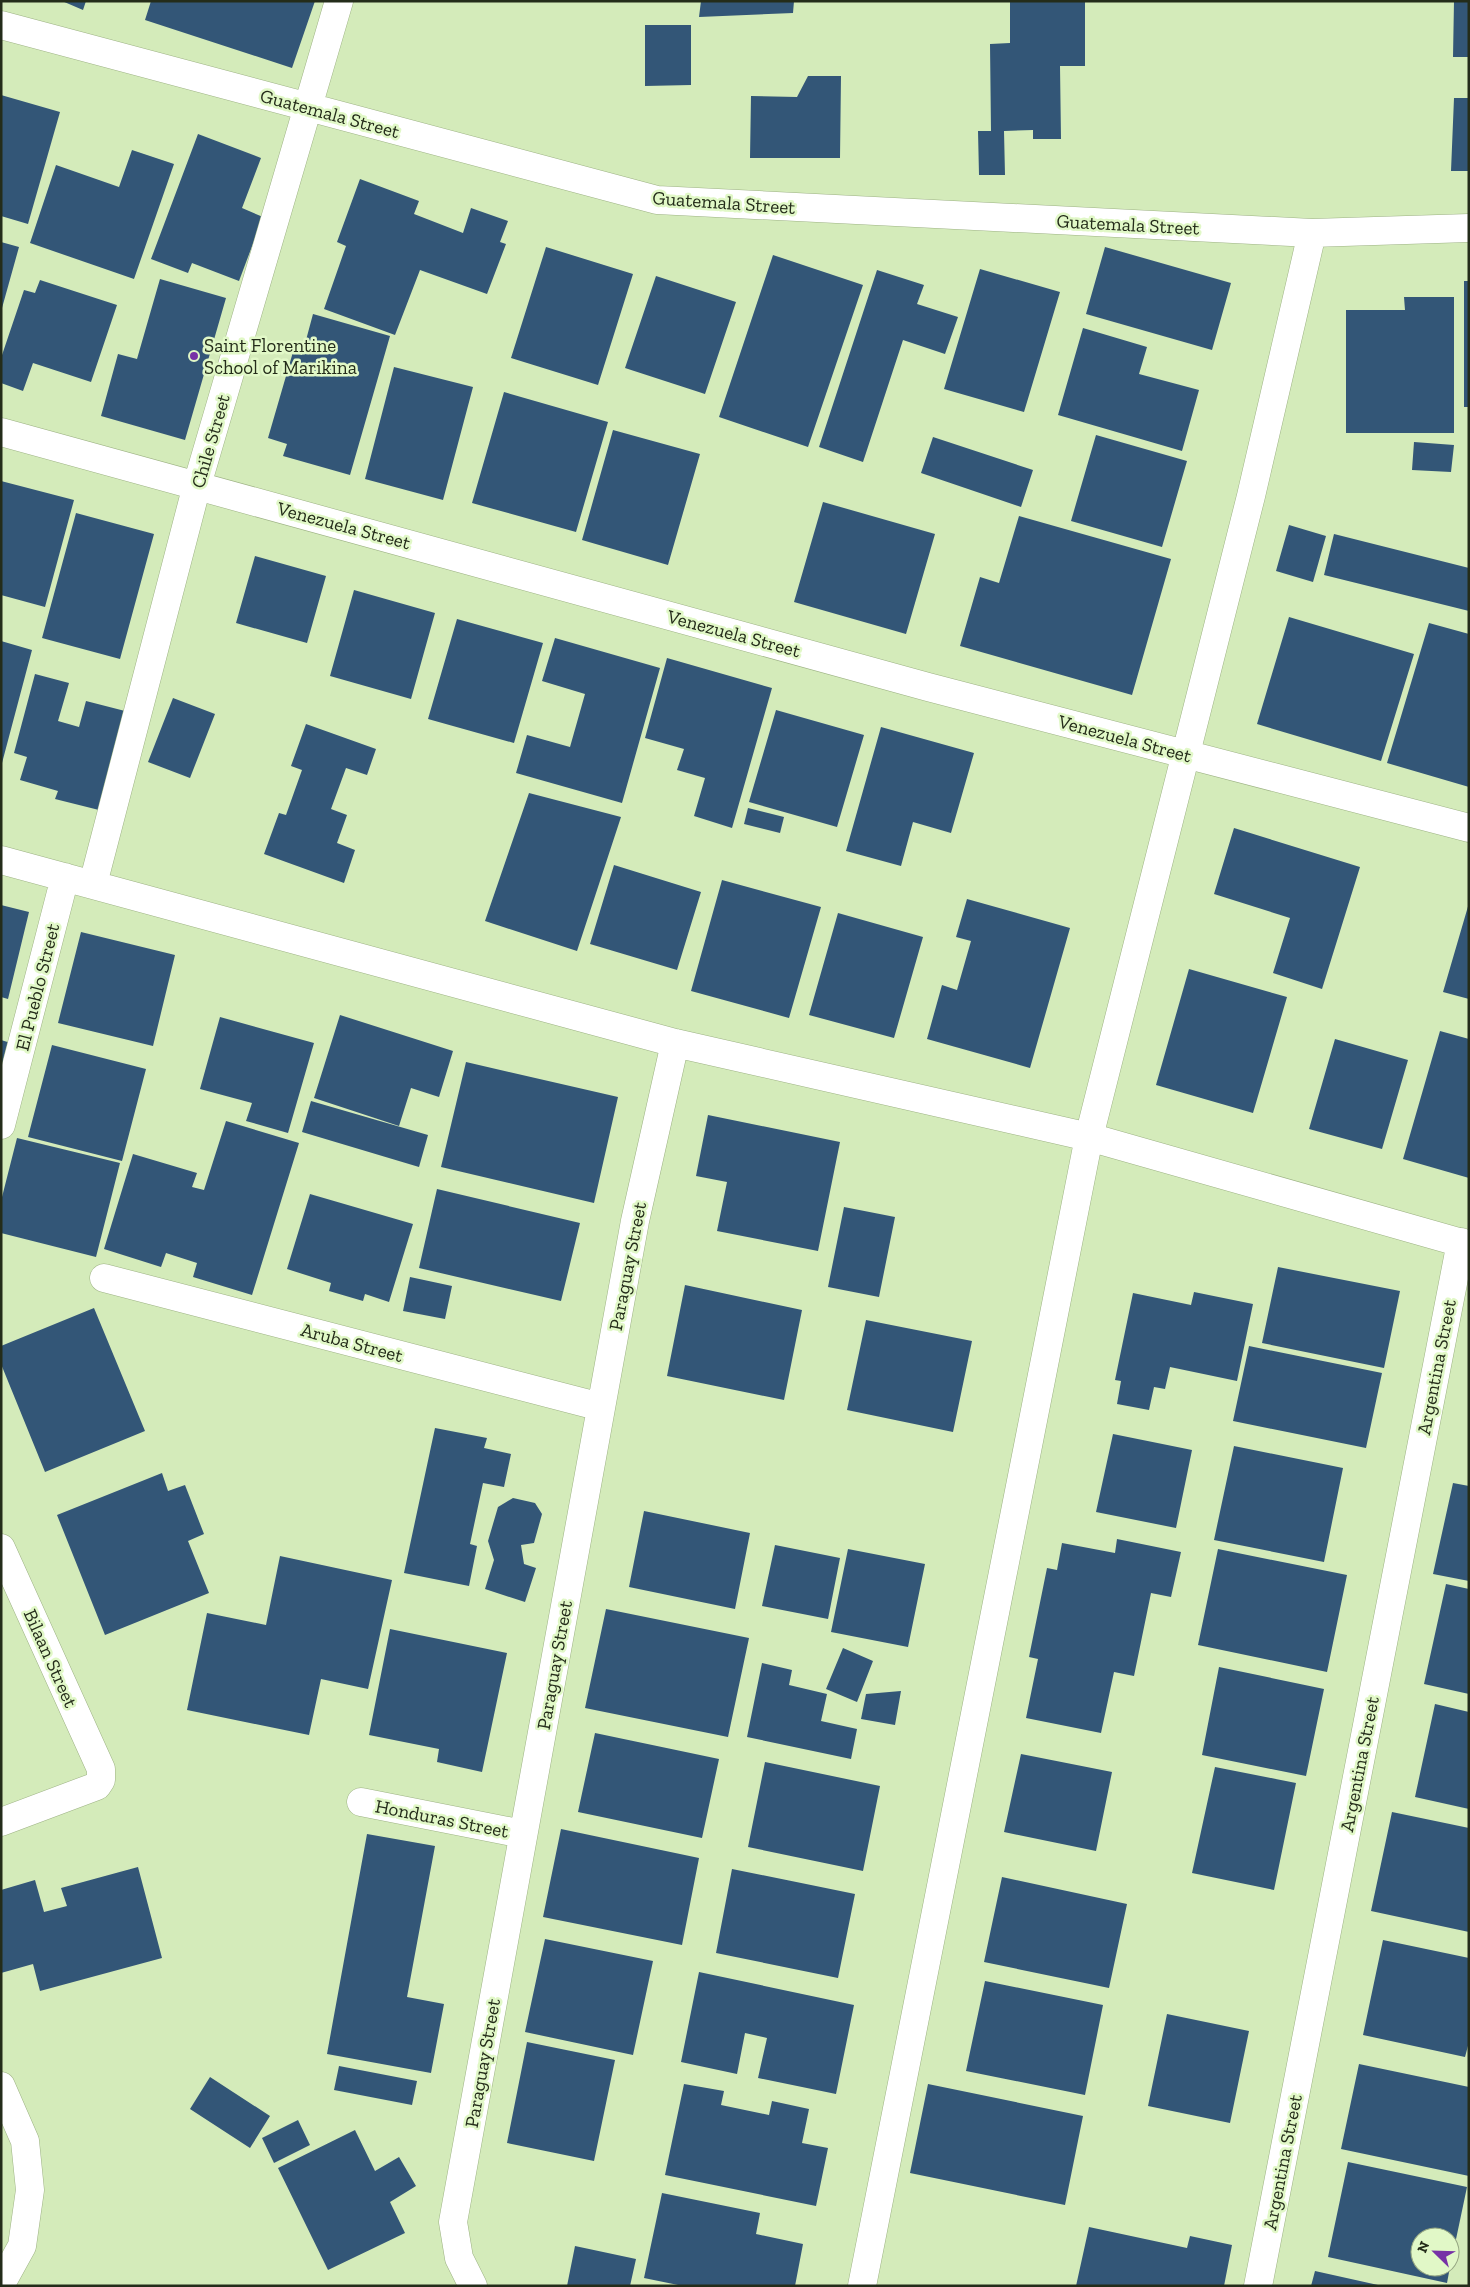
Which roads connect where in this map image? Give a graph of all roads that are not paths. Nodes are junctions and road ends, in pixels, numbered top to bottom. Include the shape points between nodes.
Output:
1 (339, 1) edge
2 (1, 25) edge
3 (306, 107) junction
4 (1469, 228) edge
5 (1312, 233) junction
6 (1, 432) edge
7 (197, 485) junction
8 (1186, 754) junction
9 (1469, 828) edge
10 (1, 860) edge
11 (65, 877) junction
12 (93, 884) junction
13 (675, 1043) junction
14 (1, 1125) edge
15 (1089, 1137) junction
16 (1465, 1244) edge
17 (104, 1278) dead end
18 (601, 1407) junction
19 (1, 1548) edge
20 (361, 1802) dead end
21 (1, 1822) edge
22 (523, 1834) junction
23 (1, 2086) edge
24 (1, 2284) edge
25 (472, 2286) edge
26 (862, 2286) edge
27 (1258, 2286) edge

1 - 3 street, Chile Street
2 - 3 street, Guatemala Street
3 - 5 street, Guatemala Street via 657,200
3 - 7 street, Chile Street
4 - 5 street, Guatemala Street
5 - 8 street via 1251,496
6 - 7 street, Venezuela Street
7 - 8 street, Venezuela Street via 928,687
7 - 12 street, Chile Street
8 - 9 street, Venezuela Street
8 - 15 street
10 - 11 street
11 - 12 street
11 - 14 street, El Pueblo Street
12 - 13 street
13 - 15 street
13 - 18 street, Paraguay Street via 635,1221
15 - 16 street
15 - 26 street
16 - 27 street, Argentina Street
17 - 18 street, Aruba Street
18 - 22 street, Paraguay Street
19 - 21 street, Bilaan Street via 101,1769 98,1786
20 - 22 street, Honduras Street
22 - 25 street, Paraguay Street via 453,2222 459,2258
23 - 24 street via 25,2141 30,2190 22,2246

